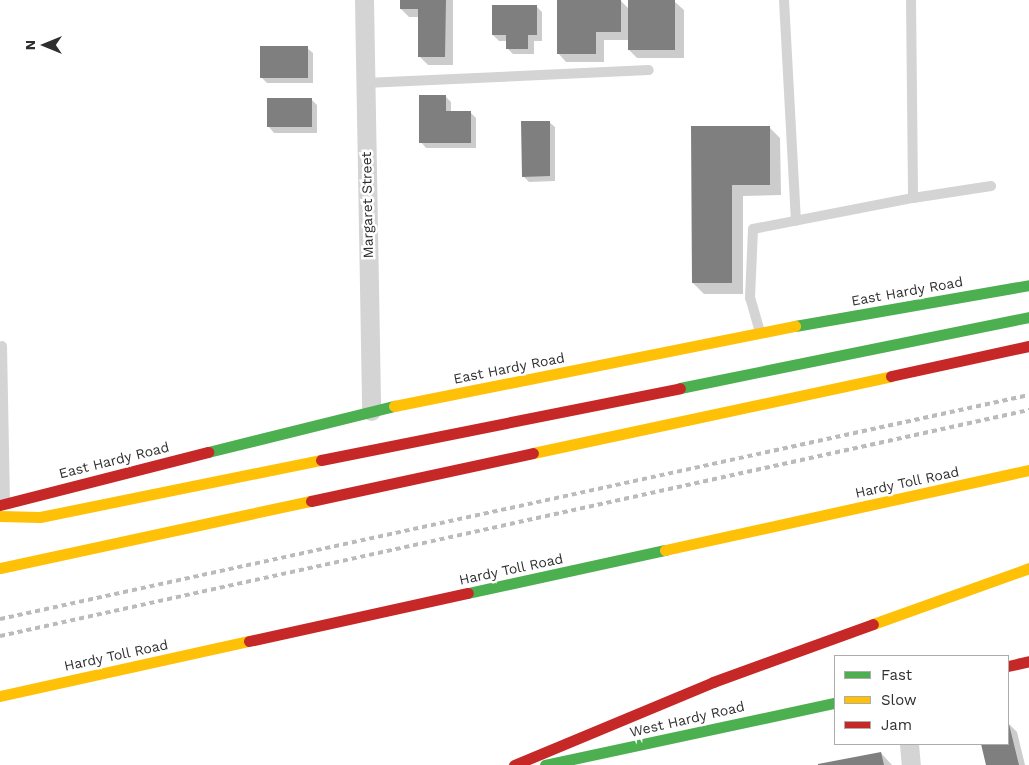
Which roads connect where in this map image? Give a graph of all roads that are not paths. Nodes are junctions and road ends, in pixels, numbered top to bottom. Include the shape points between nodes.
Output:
1 (364, 0) edge
2 (784, 0) edge
3 (911, 0) edge
4 (649, 70) dead end
5 (365, 83) junction
6 (991, 186) dead end
7 (913, 198) junction
8 (796, 220) junction
9 (1029, 285) edge
10 (1029, 317) edge
11 (760, 333) junction
12 (2, 346) dead end
13 (1029, 346) edge
14 (371, 411) junction
15 (1029, 470) edge
16 (2, 504) edge
17 (0, 516) edge
18 (0, 568) edge
19 (1029, 568) edge
20 (1029, 661) edge
21 (1009, 666) edge
22 (0, 696) edge
23 (834, 702) edge
24 (908, 745) edge
25 (628, 756) edge
26 (514, 765) edge
27 (545, 765) edge
28 (911, 765) edge

1 - 5 street, Margaret Street
2 - 8 lane
3 - 7 lane
4 - 5 lane
5 - 14 street, Margaret Street
6 - 7 lane
7 - 8 lane
8 - 11 lane via 752,229 750,298
9 - 11 main road, East Hardy Road
10 - 17 main road via 40,517
11 - 14 main road, East Hardy Road
12 - 16 lane
13 - 18 main road
14 - 16 main road, East Hardy Road
15 - 22 main road, Hardy Toll Road
19 - 26 main road via 714,682
20 - 21 main road
23 - 25 main road, West Hardy Road
24 - 28 street
25 - 27 main road, West Hardy Road

